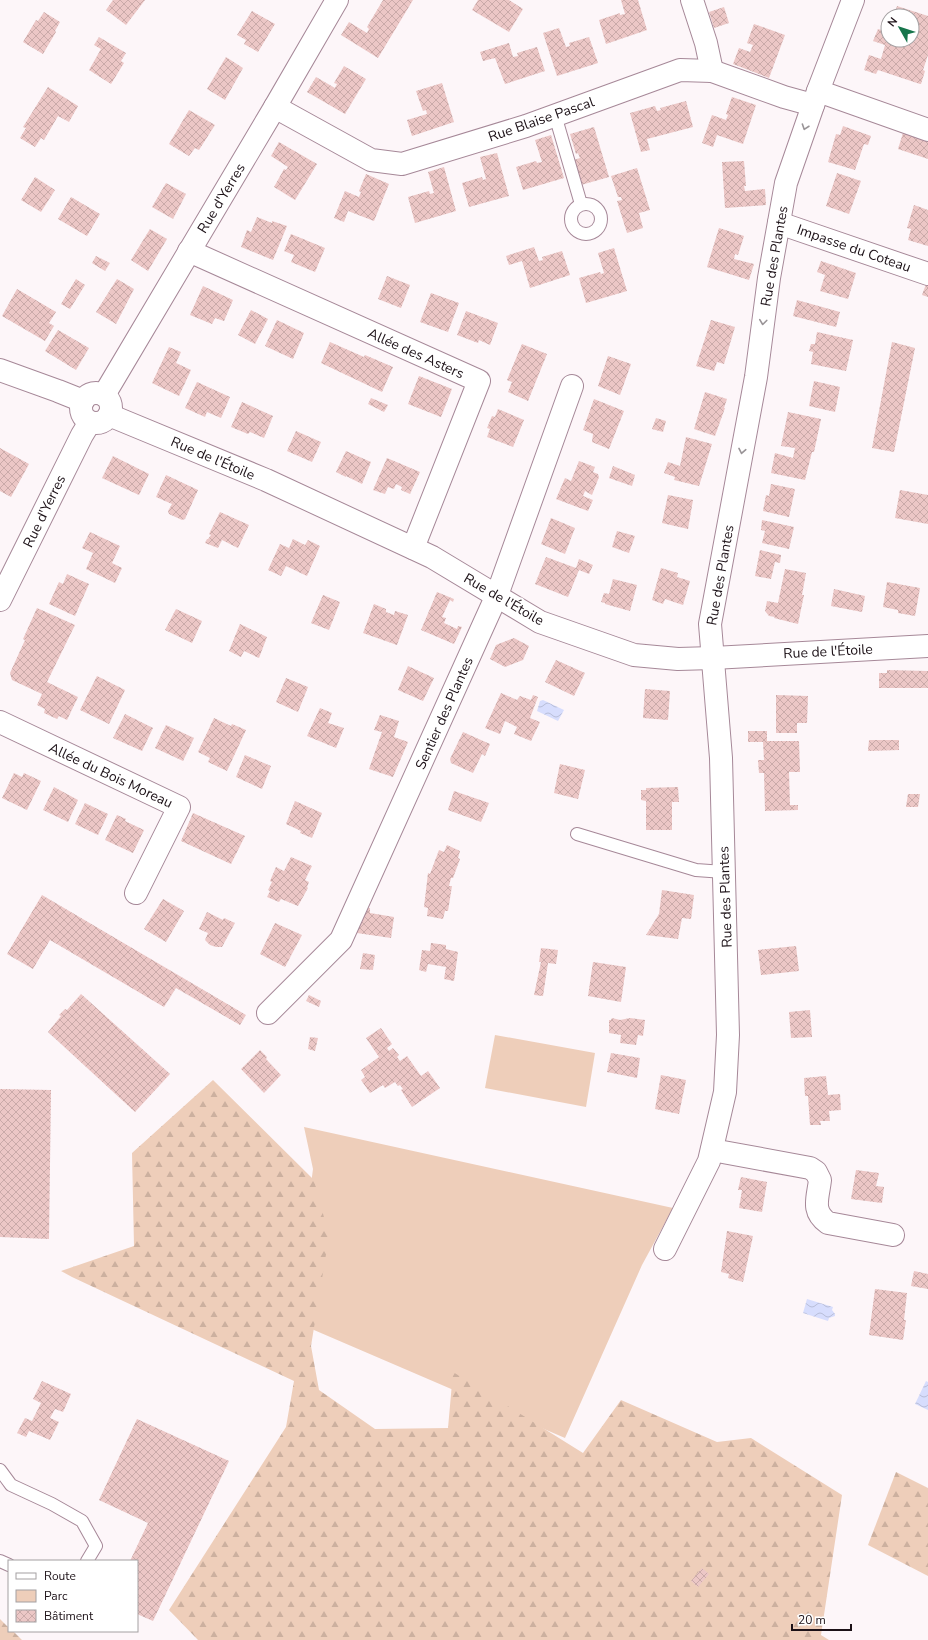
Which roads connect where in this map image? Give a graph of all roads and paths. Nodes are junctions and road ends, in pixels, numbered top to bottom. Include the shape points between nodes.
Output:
1 (337, 0) edge
2 (692, 0) edge
3 (853, 0) edge
4 (712, 71) junction
5 (816, 98) junction
6 (275, 107) junction
7 (555, 115) junction
8 (928, 130) edge
9 (581, 204) dead end
10 (780, 223) junction
11 (189, 251) junction
12 (928, 274) edge
13 (0, 370) edge
14 (572, 386) dead end
15 (104, 395) junction
16 (83, 401) junction
17 (100, 419) junction
18 (413, 548) junction
19 (497, 595) junction
20 (0, 600) edge
21 (928, 646) edge
22 (713, 658) junction
23 (0, 722) edge
24 (577, 834) dead end
25 (724, 872) junction
26 (136, 893) dead end
27 (268, 1013) dead end
28 (712, 1150) junction
29 (893, 1235) dead end
30 (664, 1250) dead end
31 (0, 1470) edge
32 (88, 1560) edge

1 - 6 street, Rue d'Yerres
2 - 4 street
3 - 5 street, Rue des Plantes
4 - 5 street, Rue Blaise Pascal via 784,97
4 - 7 street, Rue Blaise Pascal via 680,70
5 - 8 street, Rue Blaise Pascal
5 -> 10 street, Rue des Plantes via 786,183
6 - 7 street, Rue Blaise Pascal via 371,160 402,164
6 - 11 street, Rue d'Yerres
7 - 9 lane
10 - 12 street, Impasse du Coteau
10 -> 22 street, Rue des Plantes via 769,278 756,377 710,624
11 - 15 street, Rue d'Yerres
11 - 18 street, Allée des Asters via 479,381
13 - 16 street
14 - 19 street, Sentier des Plantes
15 - 16 street via 90,394
15 - 17 street via 111,406
16 - 17 street via 80,411 83,417
17 - 18 street, Rue de l'Étoile via 266,480
17 - 20 street, Rue d'Yerres via 82,435
18 - 19 street, Rue de l'Étoile
19 - 22 street, Rue de l'Étoile via 540,622 634,655 678,659
19 - 27 street, Sentier des Plantes via 341,940
21 - 22 street, Rue de l'Étoile
22 - 25 street, Rue des Plantes via 721,758
23 - 26 street, Allée du Bois Moreau via 179,807
24 - 25 lane via 696,870
25 - 28 street, Rue des Plantes via 728,1035 725,1092
28 - 29 street via 810,1168 816,1172 820,1180 816,1204 817,1212 822,1219 828,1223
28 - 30 street, Rue des Plantes via 709,1161
31 - 32 lane via 11,1485 82,1521 96,1546

